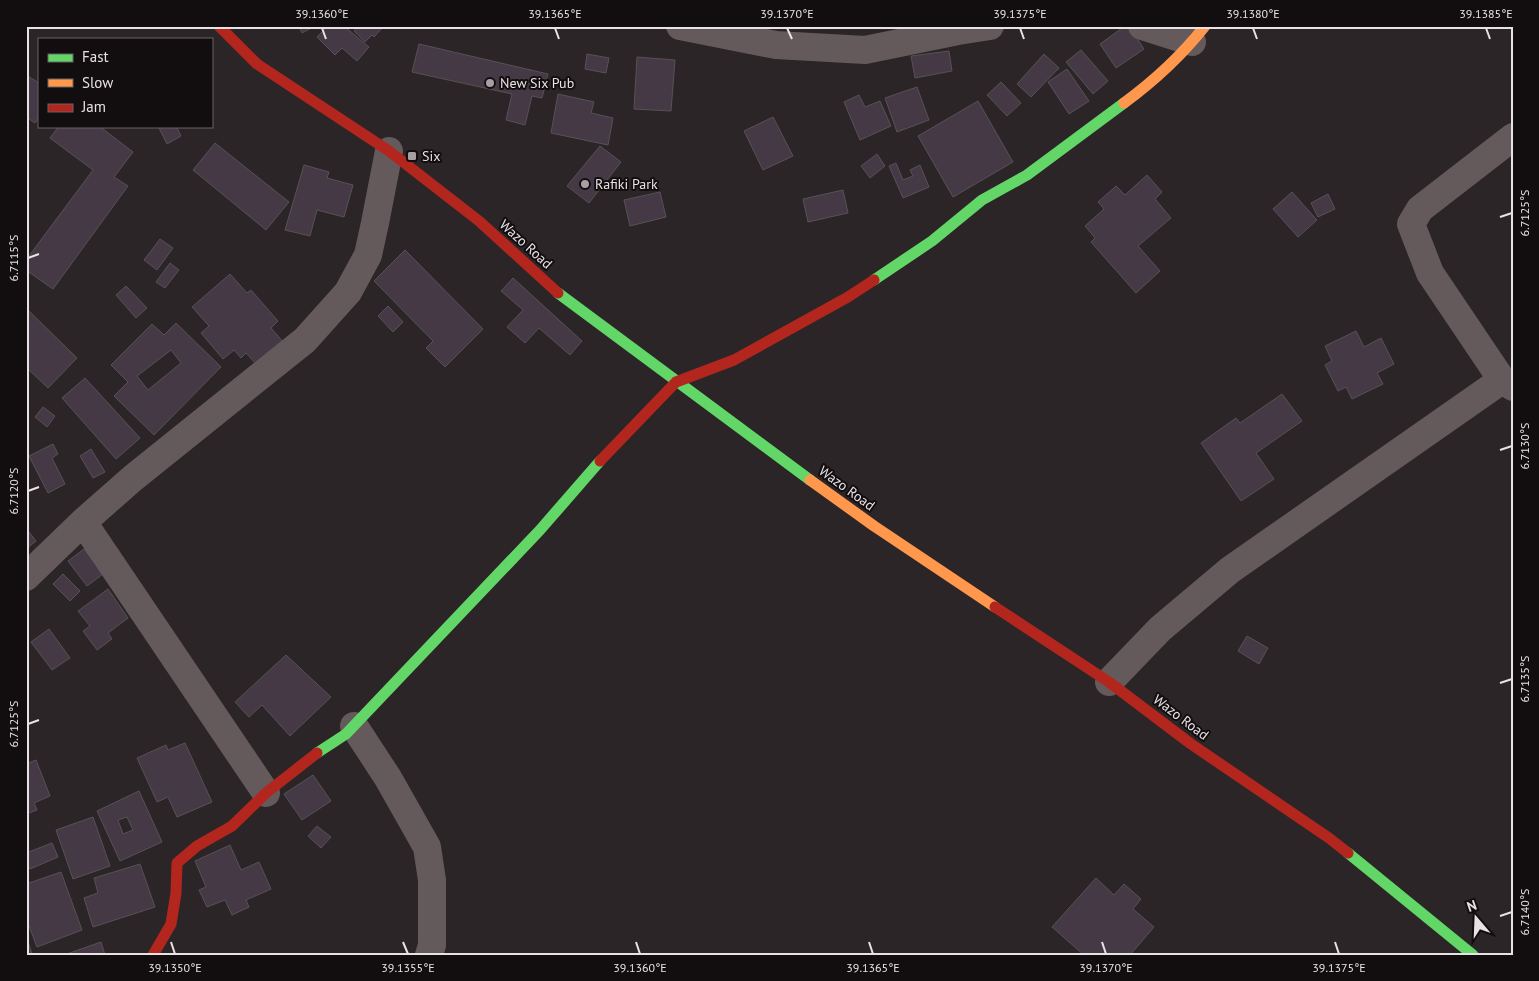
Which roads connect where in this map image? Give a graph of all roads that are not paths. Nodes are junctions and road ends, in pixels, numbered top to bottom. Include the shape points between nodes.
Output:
1 (219, 26) edge
2 (680, 26) edge
3 (990, 26) edge
4 (1142, 26) edge
5 (1198, 34) edge
6 (1513, 137) edge
7 (389, 151) junction
8 (676, 382) junction
9 (1508, 383) edge
10 (83, 522) junction
11 (26, 577) edge
12 (1109, 682) junction
13 (354, 726) junction
14 (266, 793) junction
15 (153, 955) edge
16 (429, 955) edge
17 (1473, 955) edge

1 - 7 main road, Wazo Road via 258,64
2 - 3 street via 776,45 865,50
4 - 5 street
5 - 8 main road via 1135,95 1027,175 982,200 932,241 848,297 734,360
6 - 9 street via 1420,209 1411,224 1430,273
7 - 8 main road, Wazo Road via 479,221 563,298
7 - 10 street via 368,255 348,292 305,340
8 - 12 main road, Wazo Road via 874,526
8 - 13 main road
9 - 12 street via 1230,570 1160,629
10 - 11 street
10 - 14 street
12 - 17 main road, Wazo Road via 1191,744 1329,838
13 - 14 main road
13 - 16 street via 427,847 432,880 432,945
14 - 15 main road via 232,826 197,846 177,863 171,924

